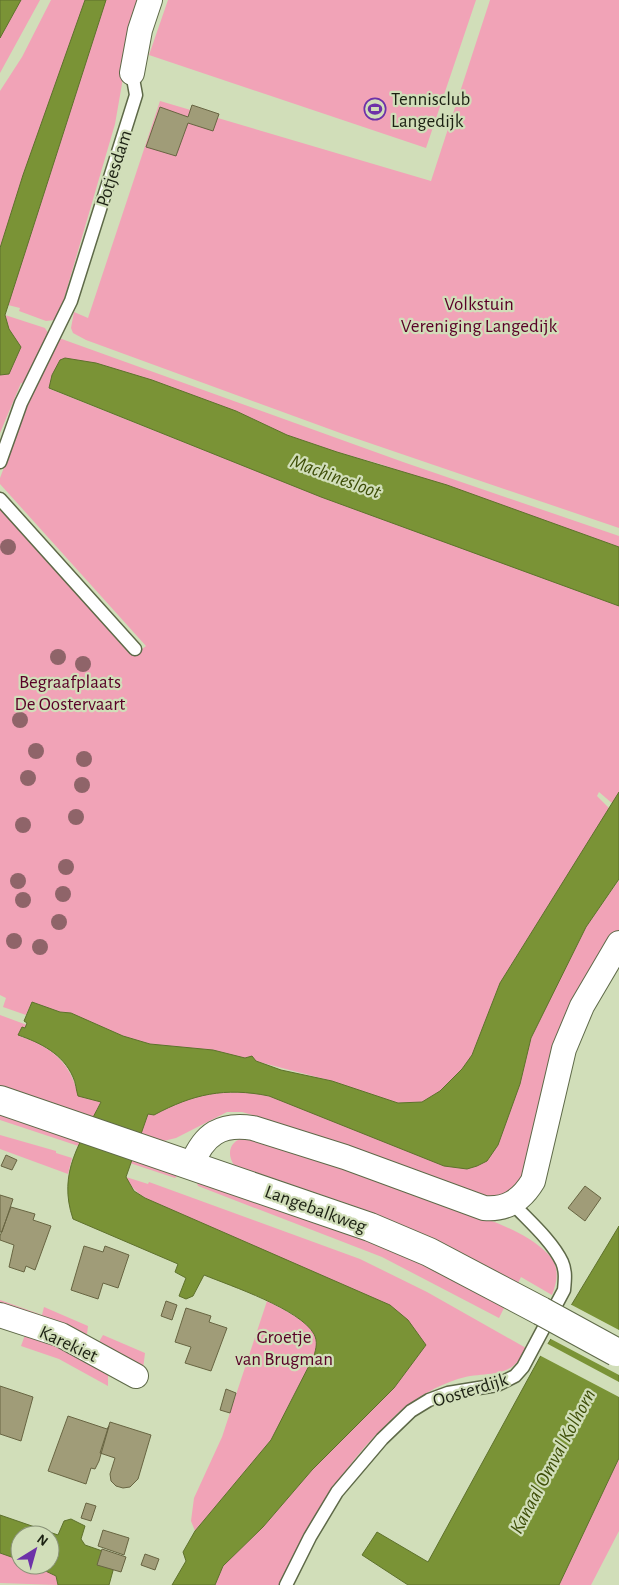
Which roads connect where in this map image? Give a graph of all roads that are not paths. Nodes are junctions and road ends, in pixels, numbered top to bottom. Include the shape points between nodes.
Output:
1 (150, 0) edge
2 (132, 73) joint
3 (0, 462) edge
4 (0, 499) edge
5 (135, 649) dead end
6 (619, 943) edge
7 (0, 1100) edge
8 (192, 1164) junction
9 (513, 1204) junction
10 (0, 1315) edge
11 (618, 1353) edge
12 (136, 1376) dead end
13 (286, 1585) edge

1 - 2 street, Potjesdam via 140,30
2 - 3 lane, Potjesdam via 136,95 71,301 20,403
4 - 5 lane
6 - 9 street via 582,1006 564,1049 532,1181
7 - 8 street, Langebalkweg
8 - 9 street via 198,1147 213,1134 238,1126 345,1158 484,1208
8 - 11 street, Langebalkweg, bridge via 397,1238
9 - 13 lane, Oosterdijk via 562,1262 566,1276 564,1290 523,1367 506,1382 448,1393 411,1411 337,1492
10 - 12 street, Karekiet via 61,1335

